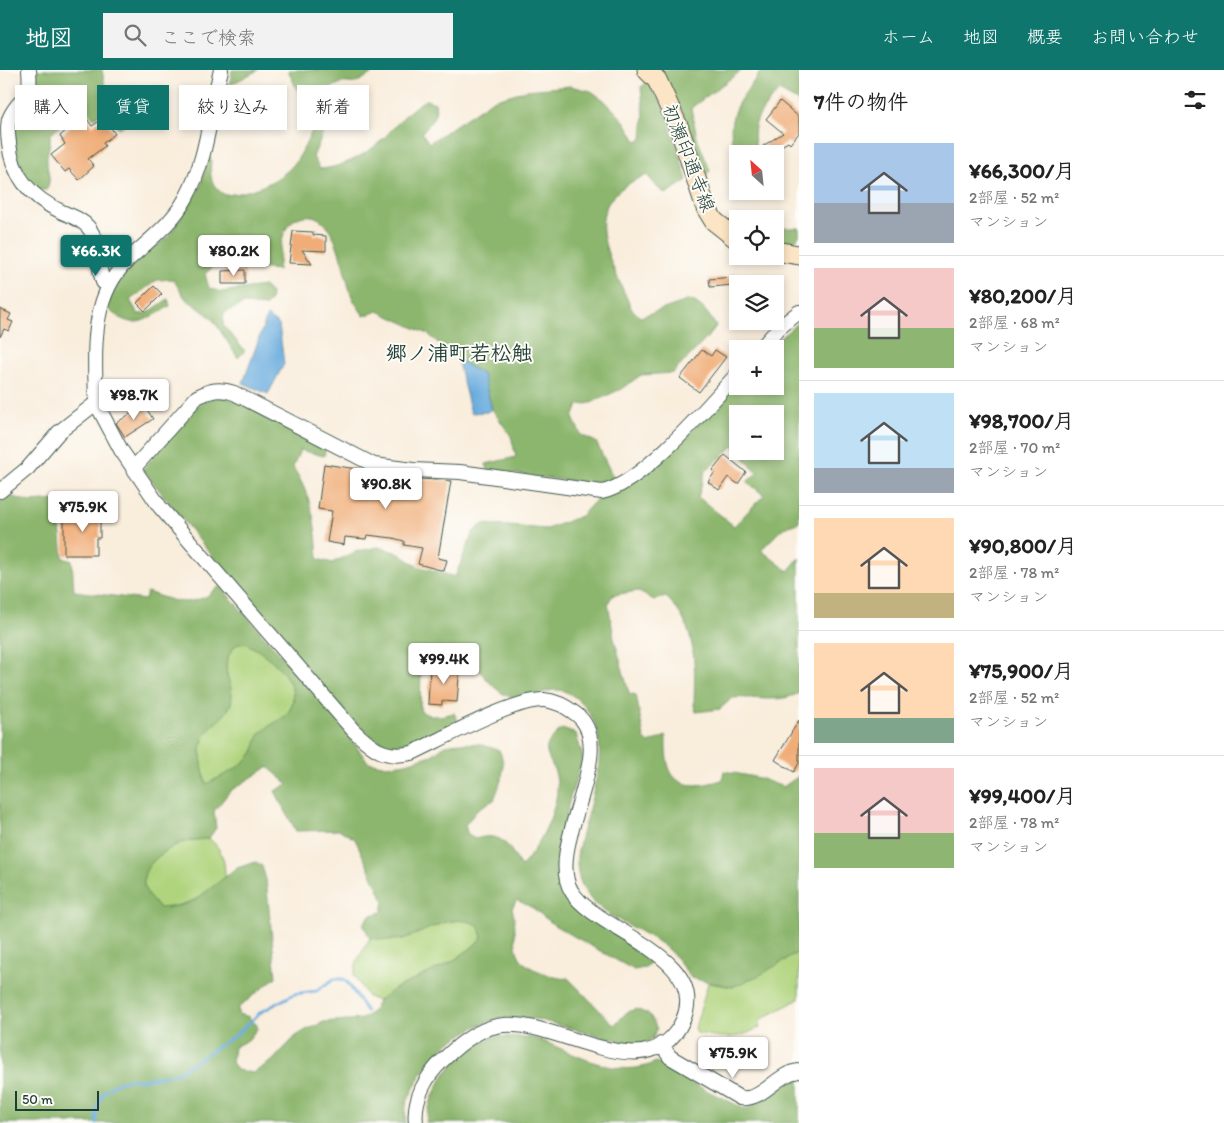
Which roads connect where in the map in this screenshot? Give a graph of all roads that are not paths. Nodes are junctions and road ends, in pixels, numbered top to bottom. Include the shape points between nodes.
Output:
1 (29, 70) edge
2 (221, 70) edge
3 (646, 70) edge
4 (729, 233) edge
5 (784, 252) edge
6 (799, 255) edge
7 (108, 284) junction
8 (799, 312) edge
9 (768, 340) edge
10 (729, 383) edge
11 (96, 403) junction
12 (134, 470) junction
13 (0, 491) edge
14 (661, 1044) junction
15 (799, 1071) edge
16 (416, 1123) edge

1 - 7 street via 30,88 10,118 8,141 17,176 44,203 87,226 94,240 103,282
2 - 7 street via 199,166 185,200 163,229 127,261
3 - 4 main road, 初瀬印通寺線 via 657,80 679,128 706,208 714,221
5 - 6 main road
7 - 11 street via 97,324
8 - 9 street
10 - 12 street via 684,432 630,478 612,490 602,492 460,472 374,465 222,389 197,397
11 - 12 street
11 - 13 street via 60,432 28,468
12 - 14 street via 160,507 353,730 380,751 396,757 412,753 509,708 542,700 555,702 580,716 592,742 591,757 571,833 567,880 570,891 584,907 658,953 679,977 686,1010 675,1032
14 - 15 street via 670,1057 740,1098 757,1096 779,1078
14 - 16 street via 641,1053 625,1053 518,1024 502,1025 455,1048 435,1067 424,1082 417,1101

